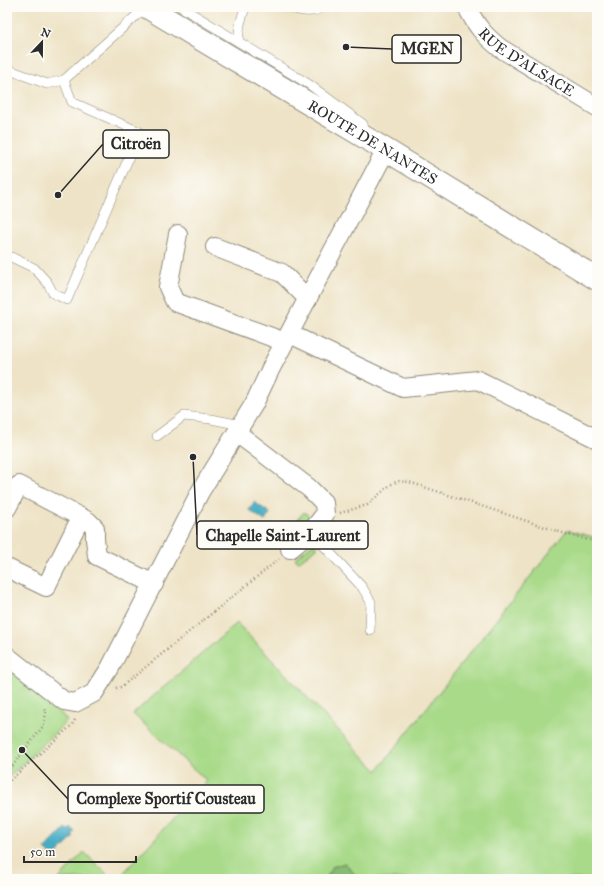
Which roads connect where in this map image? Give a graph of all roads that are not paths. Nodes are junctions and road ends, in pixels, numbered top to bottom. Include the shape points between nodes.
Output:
1 (146, 7) edge
2 (181, 7) edge
3 (245, 7) edge
4 (286, 7) edge
5 (322, 7) edge
6 (467, 7) edge
7 (238, 41) junction
8 (7, 69) edge
9 (64, 80) junction
10 (597, 107) edge
11 (368, 139) junction
12 (386, 150) junction
13 (178, 234) dead end
14 (215, 248) dead end
15 (7, 255) edge
16 (597, 279) edge
17 (308, 299) junction
18 (288, 338) junction
19 (239, 429) junction
20 (157, 436) dead end
21 (597, 440) edge
22 (7, 508) edge
23 (81, 517) junction
24 (311, 532) junction
25 (290, 549) road end
26 (7, 568) edge
27 (154, 584) junction
28 (370, 630) dead end
29 (7, 656) edge

1 - 9 lane
1 - 11 main road, ROUTE DE NANTES
2 - 7 lane
3 - 7 lane
4 - 5 lane via 309,12
6 - 10 street, RUE D'ALSACE via 475,23 500,48
7 - 11 lane via 310,85 362,124
8 - 9 lane via 47,84
9 - 15 lane via 72,102 140,132 67,300 53,293 34,268
11 - 12 main road, ROUTE DE NANTES
12 - 16 main road, ROUTE DE NANTES
12 - 17 street
13 - 18 street via 168,288 176,302
14 - 17 street via 282,273
17 - 18 street
18 - 19 street
18 - 21 street via 403,388 478,380
19 - 20 lane via 211,419 184,416
19 - 24 street via 324,503 325,514
19 - 27 street via 200,492
22 - 23 street via 19,485
23 - 26 street via 46,587
23 - 27 street via 96,528 97,556
24 - 25 street
24 - 28 lane via 362,587 371,602
27 - 29 street via 94,693 76,703 64,701

